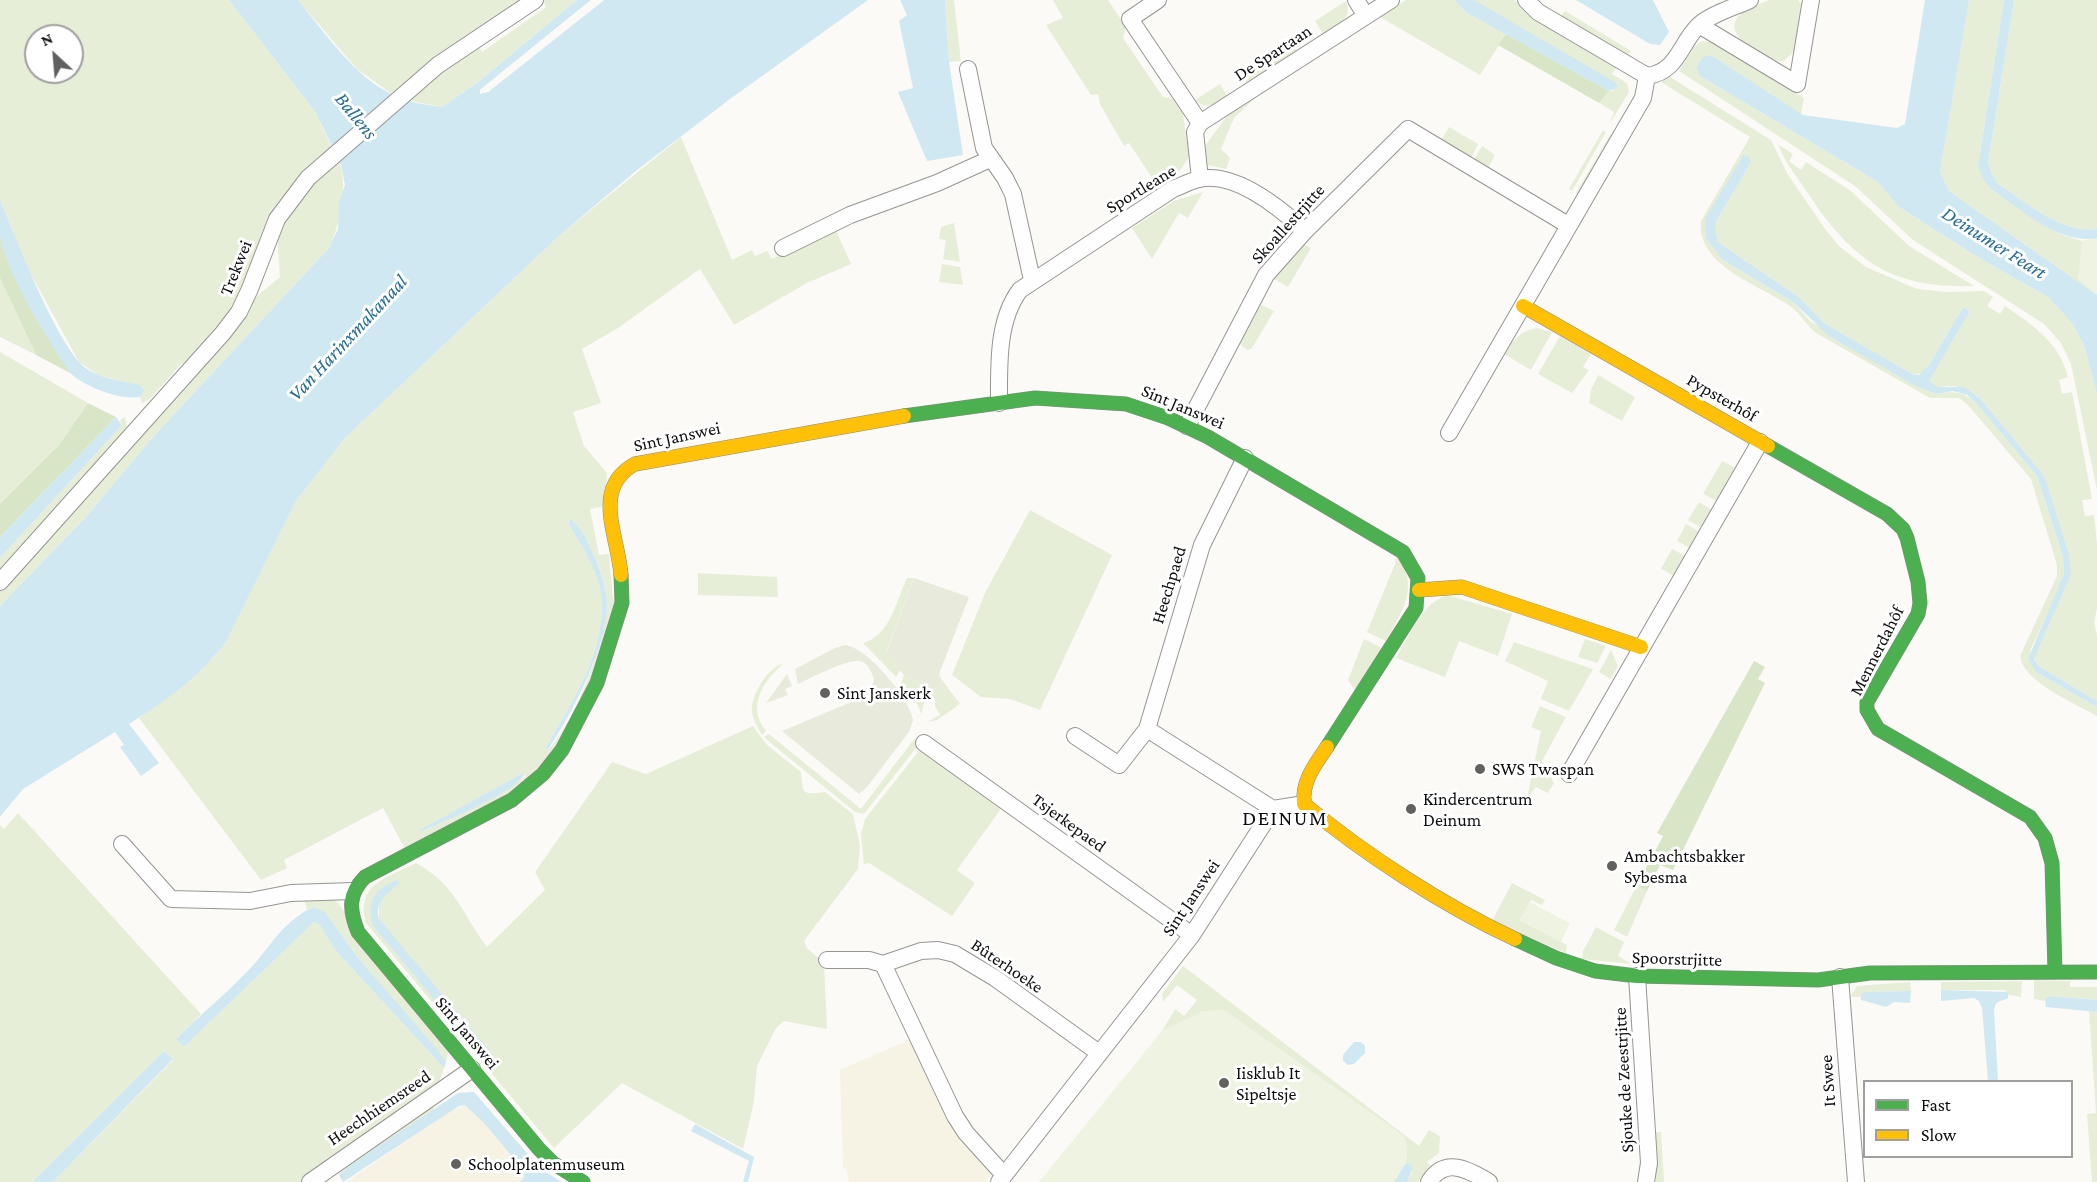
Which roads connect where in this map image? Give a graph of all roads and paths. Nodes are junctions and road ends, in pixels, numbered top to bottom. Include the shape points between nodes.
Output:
1 (535, 0) edge
2 (1158, 0) edge
3 (1356, 0) edge
4 (1391, 0) edge
5 (1526, 0) edge
6 (1750, 0) edge
7 (1811, 0) edge
8 (1366, 16) junction
9 (1699, 25) junction
10 (968, 69) dead end
11 (1647, 76) junction
12 (1200, 123) junction
13 (990, 159) junction
14 (1200, 178) junction
15 (1568, 225) junction
16 (1305, 231) junction
17 (783, 248) dead end
18 (1032, 280) junction
19 (1523, 306) junction
20 (999, 402) junction
21 (1187, 426) junction
22 (1449, 433) dead end
23 (1760, 442) junction
24 (1245, 458) junction
25 (0, 582) edge
26 (1419, 590) junction
27 (1641, 647) junction
28 (1146, 729) junction
29 (1075, 736) dead end
30 (924, 743) dead end
31 (1569, 774) dead end
32 (1304, 804) junction
33 (1273, 809) junction
34 (122, 843) dead end
35 (353, 891) junction
36 (1192, 934) junction
37 (827, 960) dead end
38 (883, 964) junction
39 (2055, 971) junction
40 (2097, 972) edge
41 (1637, 976) junction
42 (1840, 977) junction
43 (1099, 1053) junction
44 (472, 1069) junction
45 (1001, 1178) edge
46 (310, 1182) edge
47 (583, 1182) edge
48 (1429, 1182) edge
49 (1489, 1182) edge
50 (1646, 1182) edge
51 (1856, 1182) edge

1 - 25 street, Trekwei via 420,80 296,191 277,219 239,312
2 - 12 street via 1130,19
3 - 8 street
4 - 8 street, De Spartaan
5 - 11 street via 1538,12
6 - 9 street
7 - 9 street via 1797,84
8 - 12 street, De Spartaan
9 - 11 street via 1673,64
10 - 13 street via 980,135
11 - 15 street via 1643,98
12 - 14 street via 1195,132
13 - 17 street via 850,215
13 - 18 street via 1013,194
14 - 16 street, Sportleane via 1242,187 1275,204
14 - 18 street, Sportleane via 1173,189
15 - 16 street, Skoallestrjitte via 1408,129
15 - 19 street
16 - 21 street, Skoallestrjitte via 1266,275
18 - 20 street, Sportleane via 1015,297 1006,321
19 - 22 street
19 - 23 street, Pypsterhôf
20 - 21 street, Sint Janswei via 1035,398 1126,404
20 - 35 street, Sint Janswei via 641,461 623,471 609,496 622,577 620,614 597,683 562,750 543,774 512,800 365,877
21 - 24 street, Sint Janswei
23 - 27 street, Pypsterhôf
23 - 39 street, Mennerdahôf via 1887,514 1903,529 1918,582 1918,614 1872,694 1867,710 1878,729 2017,807 2038,826 2052,863
24 - 26 street, Sint Janswei via 1398,547 1414,566
24 - 28 street, Heechpaed via 1202,545
26 - 27 street via 1462,587
26 - 32 street via 1416,608 1309,774
27 - 31 street, Pypsterhôf
28 - 29 street, Heechpaed via 1119,765
28 - 33 street
30 - 36 street, Tsjerkepaed
32 - 33 street
32 - 41 street, Spoorstrjitte via 1349,841 1489,927 1573,964
33 - 36 street, Sint Janswei
34 - 35 street via 171,898 231,902 291,893
35 - 44 street, Sint Janswei via 350,911 358,932
36 - 43 street, Sint Janswei
37 - 38 street, Bûterhoeke
38 - 43 street, Bûterhoeke via 921,951 955,954
38 - 45 street via 955,1116
39 - 40 street, Spoorstrjitte
39 - 42 street, Spoorstrjitte via 1870,973
41 - 42 street, Spoorstrjitte via 1818,980
41 - 50 street, Sjouke de Zeestrjitte
42 - 51 street, It Swee
43 - 45 street, Sint Janswei
44 - 46 street, Heechhiemsreed
44 - 47 street, Sint Janswei via 538,1149
48 - 49 street via 1437,1172 1458,1167

